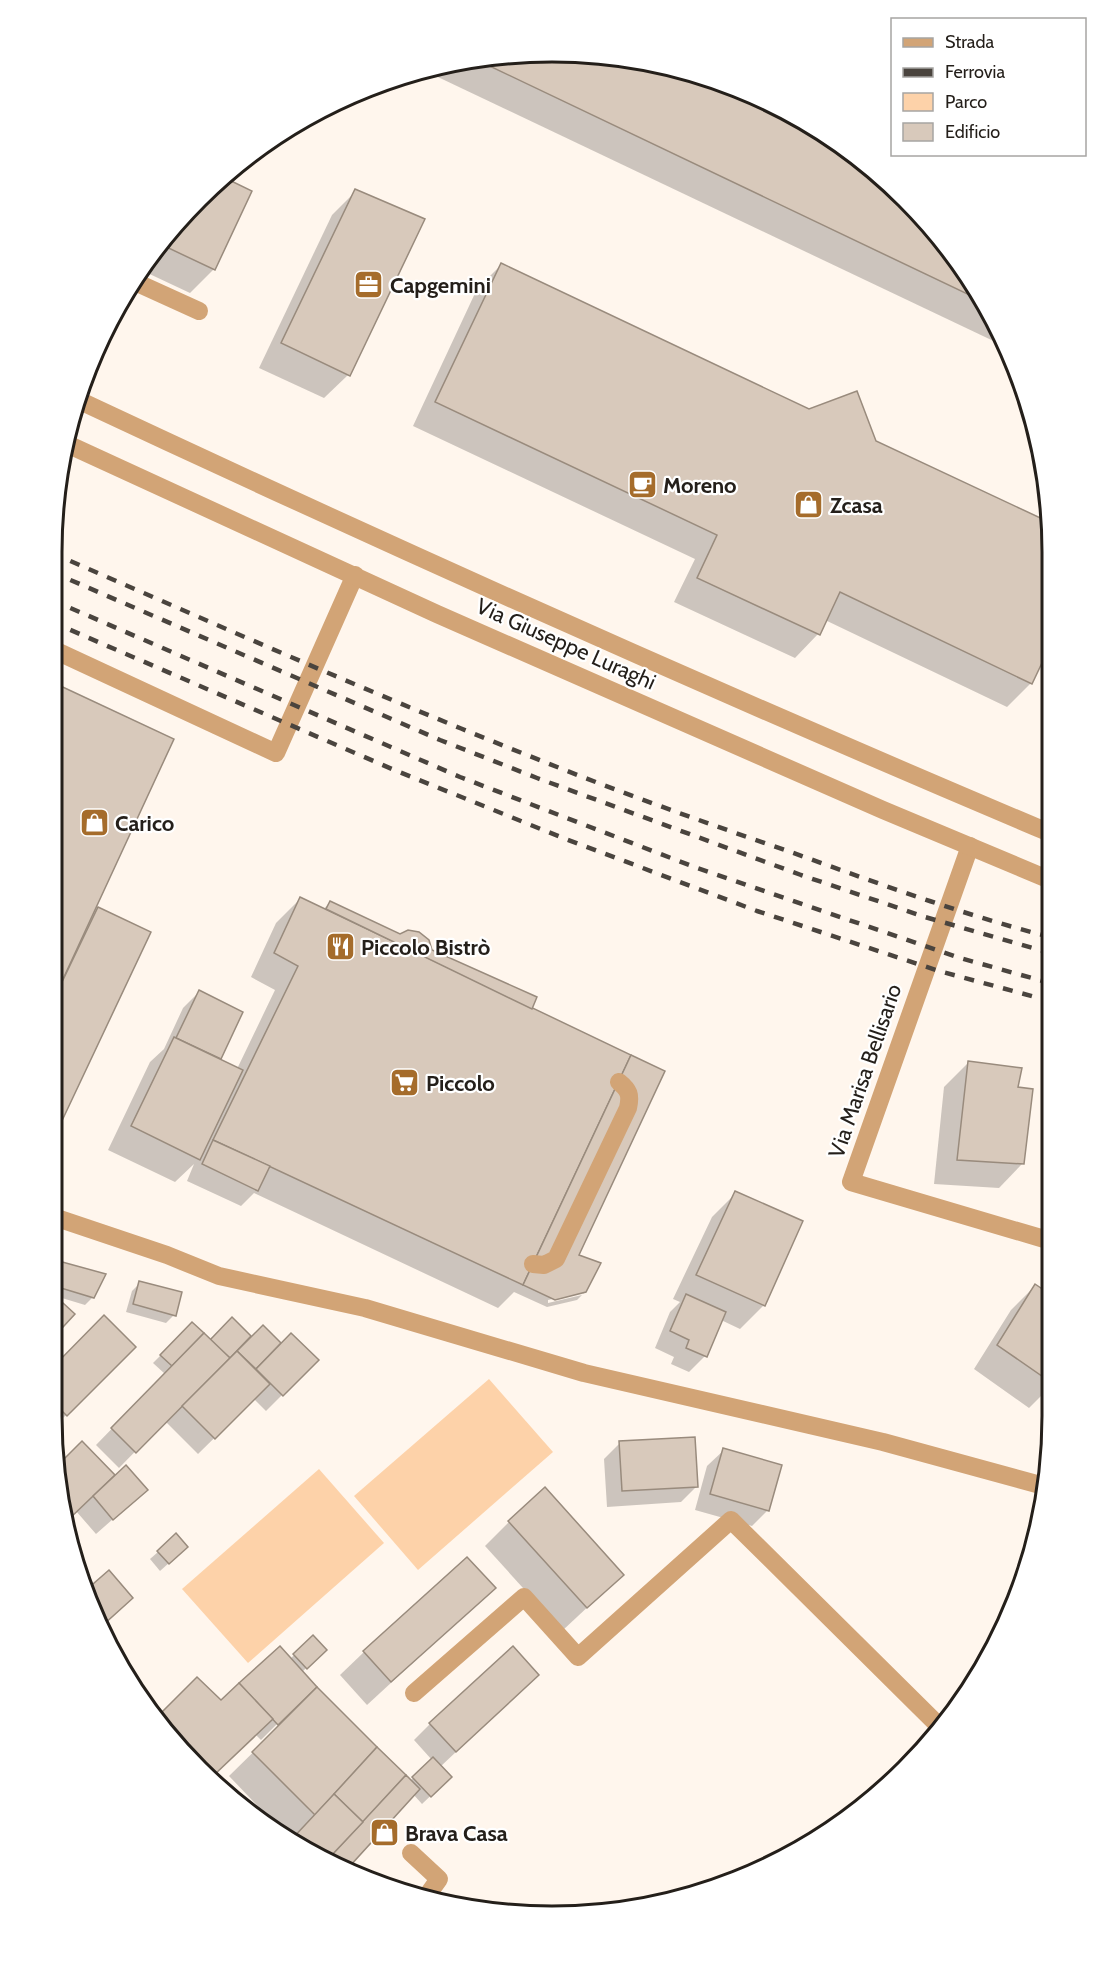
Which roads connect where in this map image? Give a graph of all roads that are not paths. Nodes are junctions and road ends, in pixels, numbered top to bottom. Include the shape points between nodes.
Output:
1 (141, 284) edge
2 (199, 311) dead end
3 (85, 403) edge
4 (73, 447) edge
5 (355, 575) junction
6 (62, 654) edge
7 (1042, 830) edge
8 (970, 846) junction
9 (1042, 877) edge
10 (619, 1082) dead end
11 (62, 1220) edge
12 (1042, 1238) edge
13 (533, 1264) dead end
14 (1037, 1484) edge
15 (414, 1693) dead end
16 (935, 1722) edge
17 (411, 1853) dead end
18 (430, 1891) edge

1 - 2 street
3 - 7 street, Via Giuseppe Luraghi via 460,575
4 - 5 street, Via Giuseppe Luraghi
5 - 6 street via 276,753
5 - 8 street, Via Giuseppe Luraghi
8 - 9 street, Via Giuseppe Luraghi
8 - 12 street, Via Marisa Bellisario via 851,1182
10 - 13 street via 630,1097 556,1260
11 - 14 street via 219,1276 365,1308 584,1373 884,1442
15 - 16 street via 524,1597 578,1658 731,1520
17 - 18 street via 439,1879

